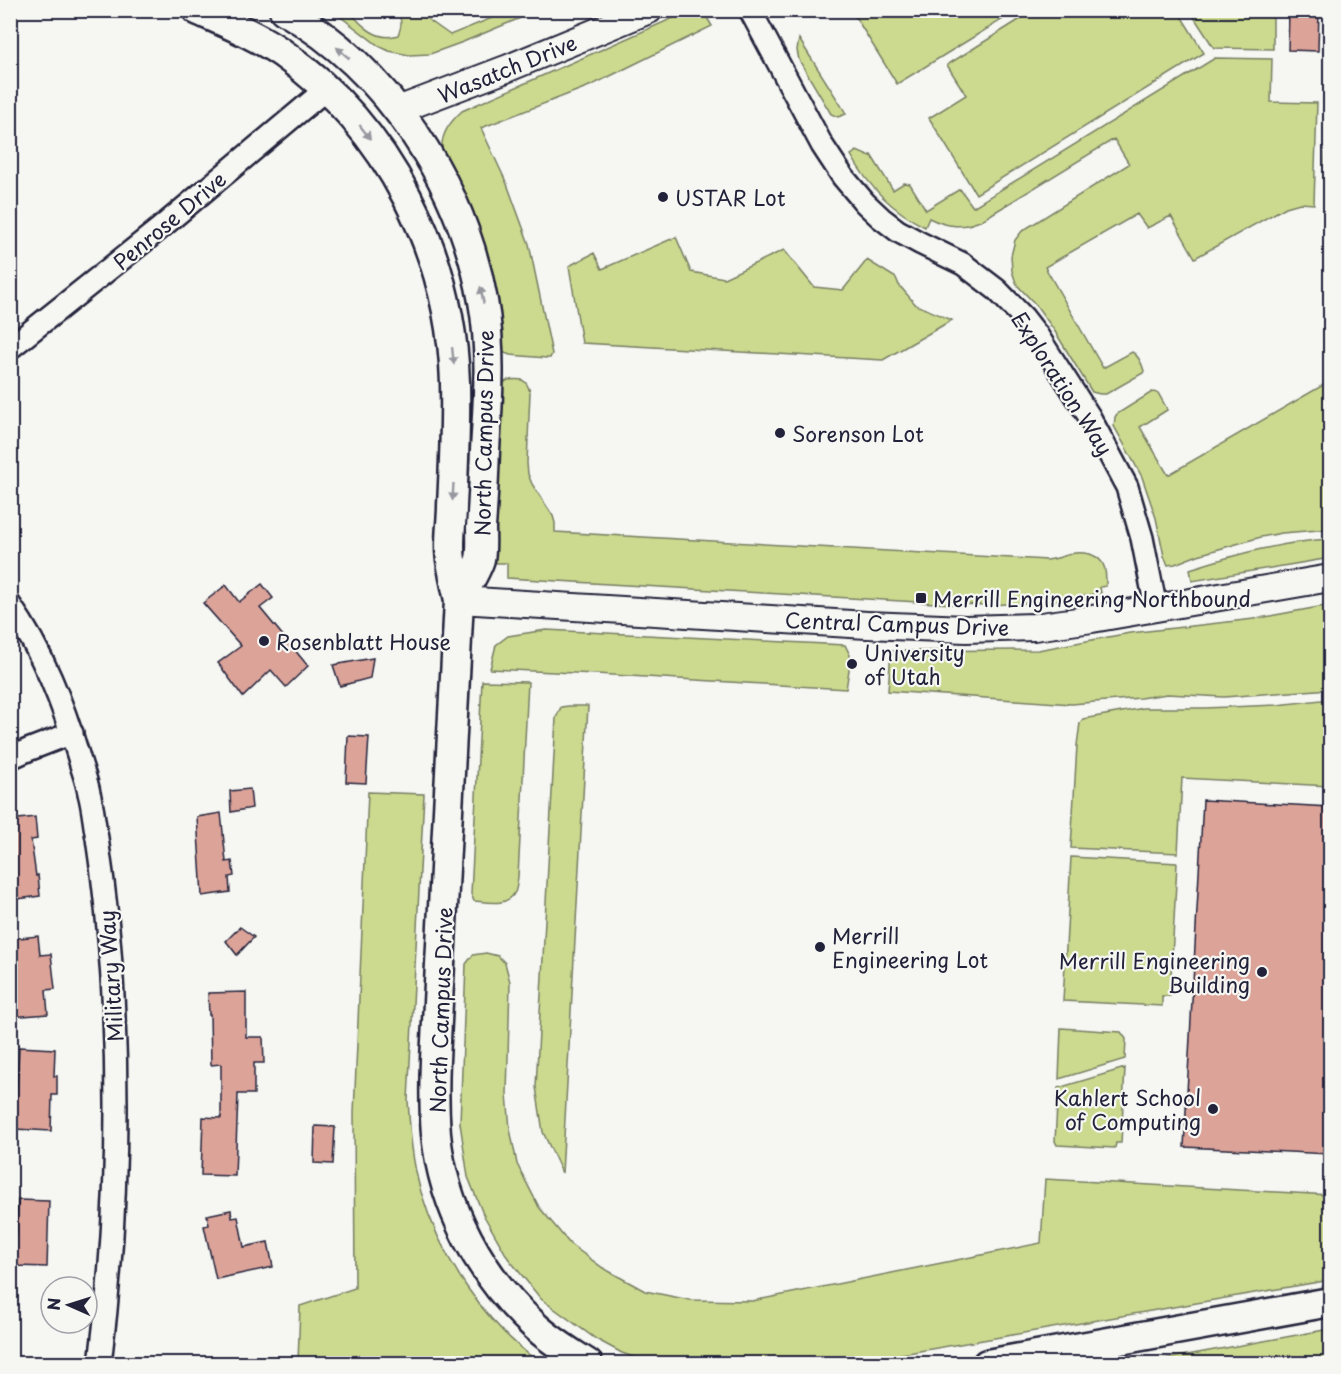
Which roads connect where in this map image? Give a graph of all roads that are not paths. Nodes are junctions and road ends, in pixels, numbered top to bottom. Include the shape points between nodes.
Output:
1 (197, 10) edge
2 (284, 10) edge
3 (649, 10) edge
4 (750, 10) edge
5 (243, 32) junction
6 (326, 90) junction
7 (398, 110) junction
8 (439, 278) junction
9 (10, 348) edge
10 (1330, 578) edge
11 (459, 600) junction
12 (10, 605) edge
13 (1156, 608) junction
14 (72, 733) junction
15 (10, 758) edge
16 (1330, 1302) edge
17 (100, 1364) edge
18 (588, 1364) edge
19 (987, 1364) edge

1 - 5 main road, North Campus Drive
7 -> 2 main road, North Campus Drive via 346,56
3 - 7 street, Wasatch Drive
4 - 13 street, Exploration Way via 822,145 865,203 898,231 963,264 997,290 1036,335 1089,416 1127,487
5 - 6 main road, North Campus Drive via 281,53
5 - 7 main road via 275,37 307,51 362,97
6 -> 8 main road, North Campus Drive via 364,131 395,174 424,231
6 - 9 street, Penrose Drive
7 - 8 main road via 405,154 437,219 442,250
11 -> 7 main road, North Campus Drive via 480,560 488,367 483,302 459,215 430,158
8 -> 11 main road, North Campus Drive via 455,381 450,558
10 - 13 street, Central Campus Drive
11 - 13 street, Central Campus Drive via 966,629 1034,627
11 - 18 main road, North Campus Drive via 435,1060 436,1136 454,1208 487,1271 536,1327
12 - 14 street, Military Way via 49,673
14 - 15 street
14 - 17 street, Military Way via 89,793 101,868 116,1048 116,1151
16 - 19 main road

